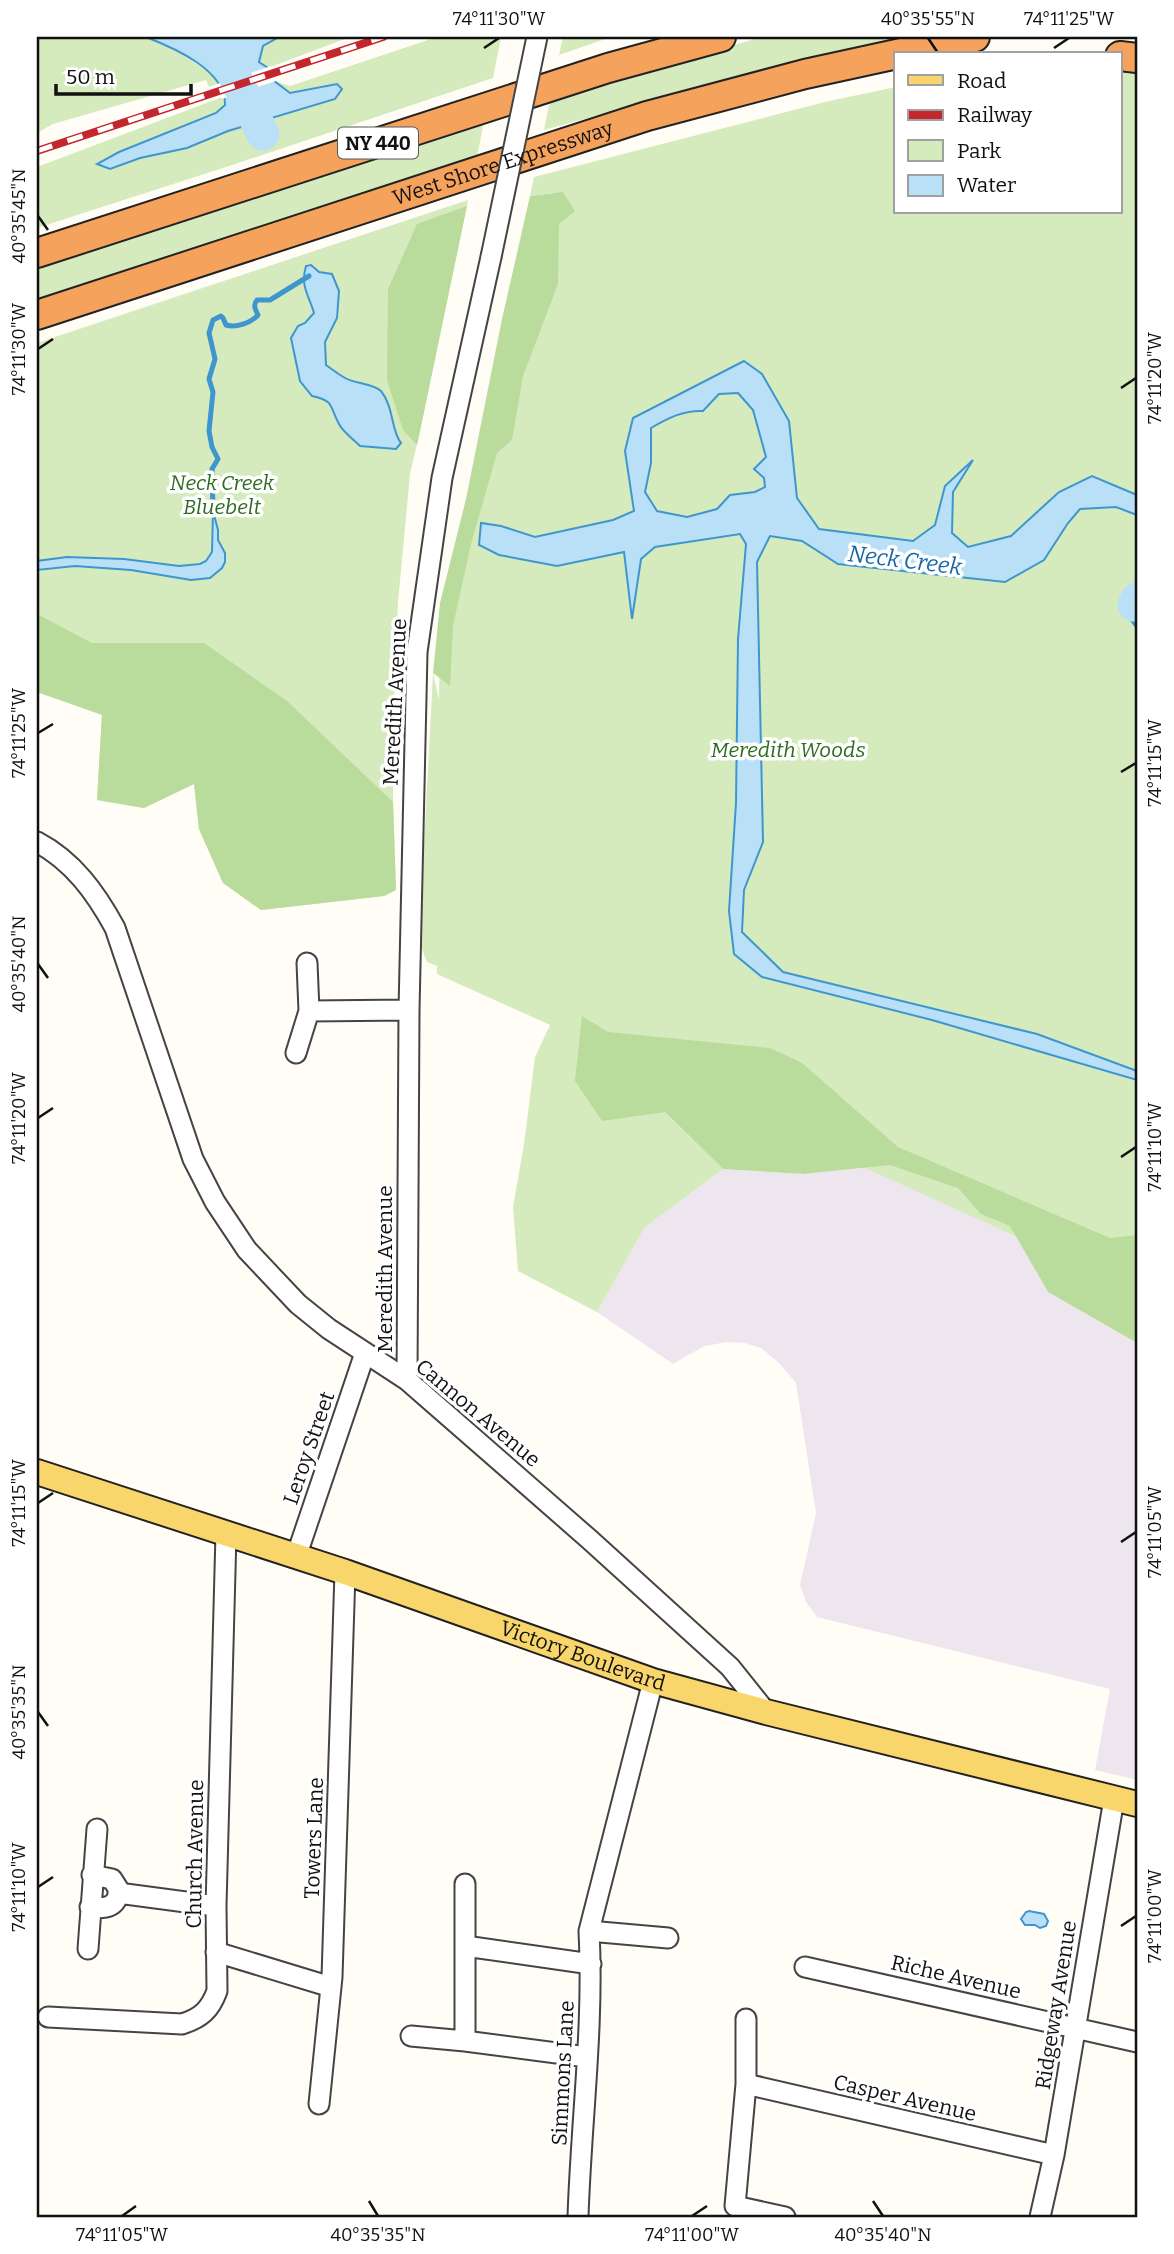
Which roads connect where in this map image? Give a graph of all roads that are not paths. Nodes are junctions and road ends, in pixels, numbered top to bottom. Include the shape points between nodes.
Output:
1 (537, 37) edge
2 (721, 37) edge
3 (975, 37) edge
4 (906, 52) edge
5 (894, 55) edge
6 (894, 70) edge
7 (647, 116) junction
8 (340, 216) junction
9 (37, 253) edge
10 (37, 315) edge
11 (37, 323) edge
12 (37, 842) edge
13 (307, 964) dead end
14 (408, 1010) junction
15 (309, 1012) junction
16 (296, 1053) dead end
17 (365, 1353) junction
18 (407, 1380) junction
19 (37, 1472) edge
20 (226, 1534) junction
21 (296, 1557) junction
22 (345, 1572) junction
23 (653, 1681) junction
24 (766, 1712) junction
25 (1126, 1801) edge
26 (97, 1829) dead end
27 (92, 1875) junction
28 (465, 1884) dead end
29 (118, 1893) junction
30 (90, 1906) junction
31 (216, 1906) junction
32 (589, 1931) junction
33 (668, 1938) dead end
34 (465, 1946) junction
35 (88, 1949) dead end
36 (216, 1952) junction
37 (591, 1964) junction
38 (805, 1967) dead end
39 (331, 1987) junction
40 (48, 2017) dead end
41 (746, 2019) dead end
42 (1076, 2027) junction
43 (411, 2036) dead end
44 (465, 2041) junction
45 (1137, 2042) edge
46 (587, 2057) junction
47 (746, 2084) junction
48 (319, 2104) dead end
49 (1054, 2155) junction
50 (578, 2217) edge
51 (786, 2217) edge
52 (1040, 2217) edge

1 - 14 street, Meredith Avenue, bridge via 442,478 417,652
2 - 9 highway, NY 440 via 594,73
3 - 4 highway, West Shore Expressway / NY 440
5 - 7 highway, West Shore Expressway / NY 440
6 - 7 highway
7 - 8 highway, West Shore Expressway / NY 440
8 - 10 highway, West Shore Expressway / NY 440
8 - 11 highway
12 - 17 street, Cannon Avenue via 66,861 116,928 193,1158 215,1202 270,1276 328,1329
13 - 15 street
14 - 15 street
14 - 18 street, Meredith Avenue
15 - 16 street
17 - 18 street, Cannon Avenue
17 - 21 street, Leroy Street
18 - 24 street, Cannon Avenue via 730,1667
19 - 20 main road, Victory Boulevard
20 - 21 main road, Victory Boulevard
20 - 31 street, Church Avenue
21 - 22 main road, Victory Boulevard
22 - 23 main road, Victory Boulevard
22 - 39 street, Towers Lane
23 - 24 main road, Victory Boulevard
23 - 32 street, Simmons Lane
24 - 25 main road, Victory Boulevard
25 - 42 street, Ridgeway Avenue
26 - 27 street
27 - 29 street via 112,1878
27 - 30 street
28 - 34 street
29 - 30 street via 107,1907
29 - 31 street
30 - 35 street
31 - 36 street, Church Avenue
32 - 33 street
32 - 37 street, Simmons Lane
34 - 37 street
34 - 44 street
36 - 39 street
36 - 40 street, Church Avenue via 217,1991 206,2012 194,2020 182,2024
37 - 46 street, Simmons Lane
38 - 42 street, Riche Avenue
39 - 48 street, Towers Lane
41 - 47 street
42 - 45 street, Riche Avenue
42 - 49 street, Ridgeway Avenue
43 - 44 street
44 - 46 street
46 - 50 street, Simmons Lane
47 - 49 street, Casper Avenue
47 - 51 street via 734,2206
49 - 52 street, Ridgeway Avenue

